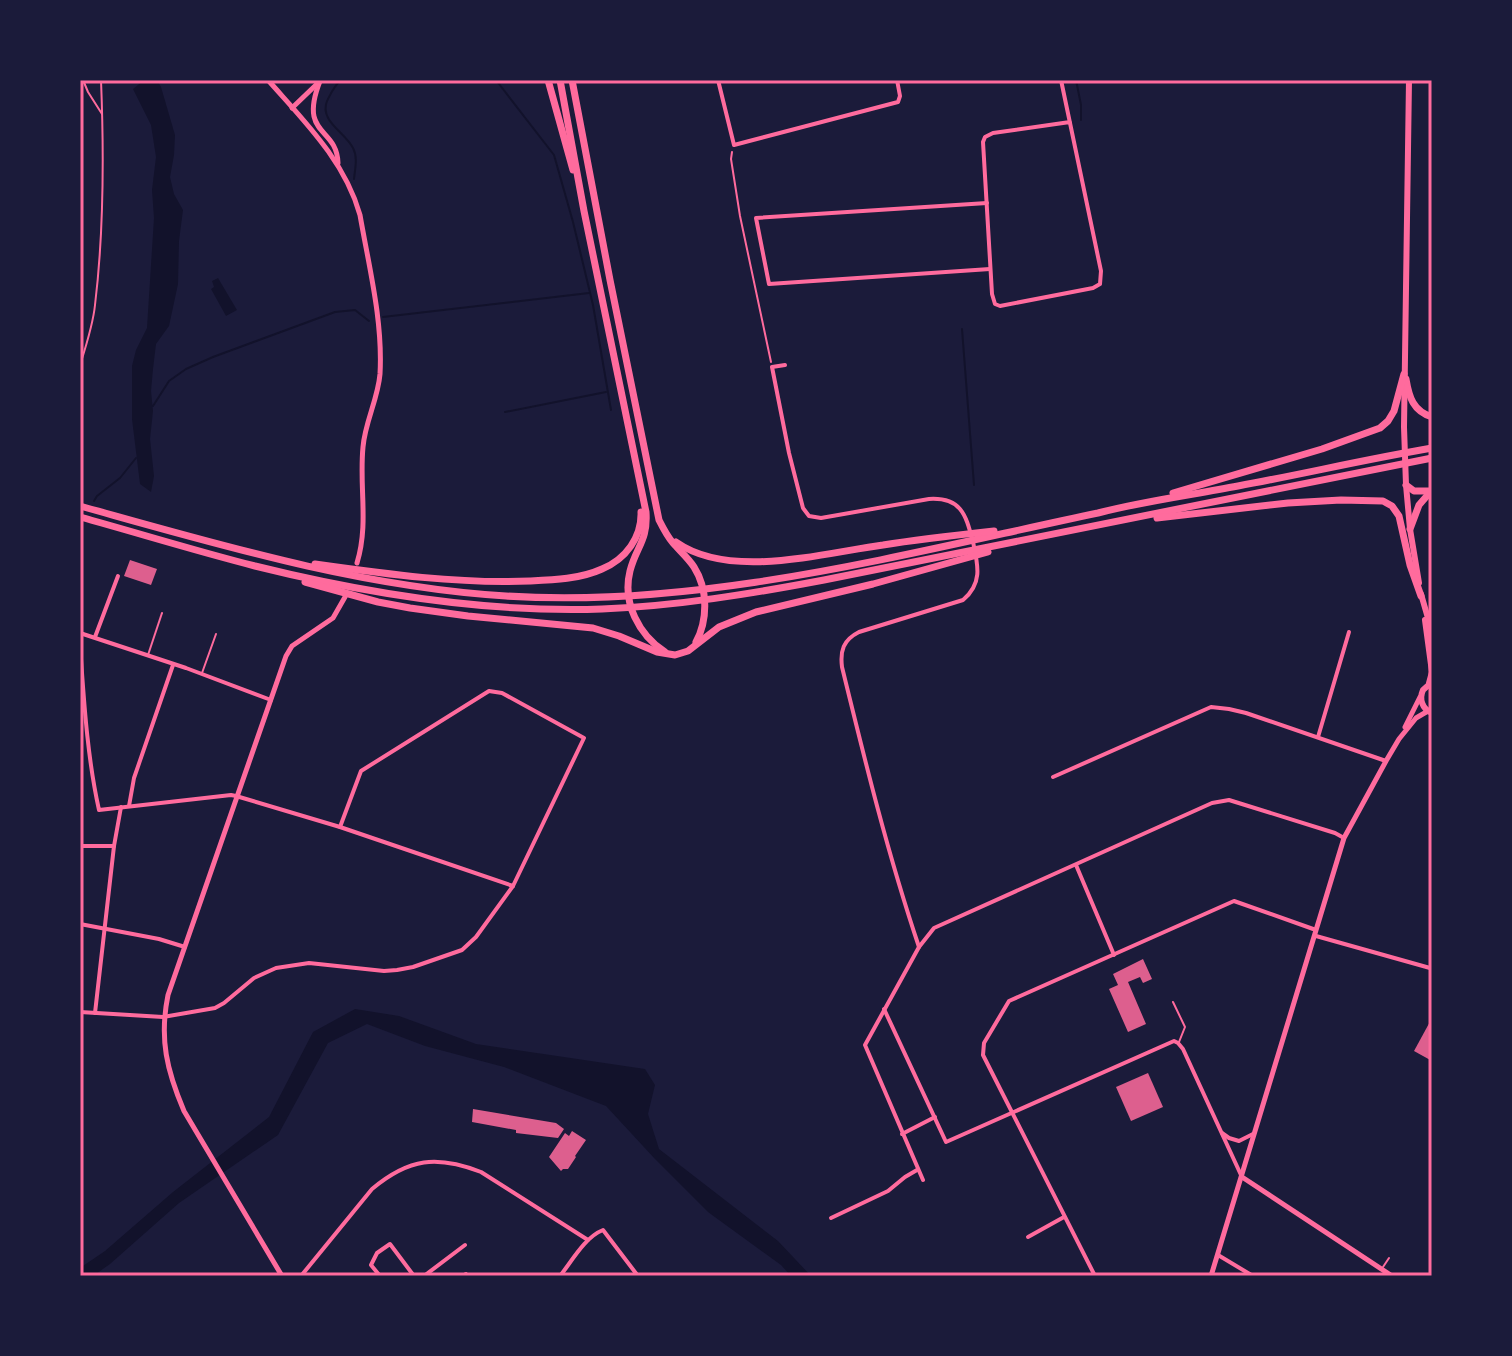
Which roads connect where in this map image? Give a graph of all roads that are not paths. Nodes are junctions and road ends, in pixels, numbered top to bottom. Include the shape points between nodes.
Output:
1 (268, 80) edge
2 (548, 80) edge
3 (560, 80) edge
4 (572, 80) edge
5 (718, 80) edge
6 (897, 80) edge
7 (1061, 80) edge
8 (1409, 80) edge
9 (321, 81) edge
10 (292, 108) junction
11 (1070, 122) junction
12 (338, 164) junction
13 (987, 203) junction
14 (584, 211) junction
15 (990, 269) junction
16 (785, 365) dead end
17 (1404, 374) junction
18 (1432, 417) edge
19 (1432, 448) edge
20 (1432, 458) edge
21 (639, 485) junction
22 (1406, 485) junction
23 (1431, 491) edge
24 (1131, 505) junction
25 (80, 506) edge
26 (80, 517) edge
27 (1099, 525) junction
28 (1032, 527) junction
29 (664, 529) junction
30 (1410, 529) junction
31 (1030, 539) junction
32 (266, 557) junction
33 (357, 563) dead end
34 (257, 567) junction
35 (118, 576) dead end
36 (345, 597) dead end
37 (1422, 600) junction
38 (162, 613) dead end
39 (1349, 632) dead end
40 (1432, 632) edge
41 (80, 633) edge
42 (216, 634) dead end
43 (95, 637) junction
44 (80, 645) edge
45 (693, 647) junction
46 (671, 654) junction
47 (148, 656) junction
48 (173, 665) junction
49 (202, 674) junction
50 (1431, 682) edge
51 (1421, 694) junction
52 (271, 700) junction
53 (1430, 712) edge
54 (1318, 737) junction
55 (1399, 739) junction
56 (1386, 761) junction
57 (1053, 777) dead end
58 (236, 796) junction
59 (129, 806) junction
60 (121, 807) junction
61 (340, 827) junction
62 (1344, 838) junction
63 (80, 846) edge
64 (114, 846) junction
65 (1075, 864) junction
66 (513, 886) junction
67 (80, 924) edge
68 (106, 928) junction
69 (1317, 933) junction
70 (185, 947) junction
71 (919, 947) junction
72 (1114, 955) junction
73 (1430, 968) dead end
74 (1173, 1002) dead end
75 (884, 1009) junction
76 (80, 1012) edge
77 (95, 1013) junction
78 (163, 1017) junction
79 (1178, 1043) junction
80 (1010, 1112) junction
81 (935, 1117) junction
82 (1221, 1132) junction
83 (1255, 1133) junction
84 (902, 1134) junction
85 (917, 1170) junction
86 (1242, 1177) junction
87 (923, 1180) dead end
88 (1064, 1217) junction
89 (831, 1218) dead end
90 (1028, 1237) dead end
91 (588, 1240) junction
92 (465, 1245) dead end
93 (1218, 1255) junction
94 (1389, 1258) dead end
95 (1381, 1269) junction
96 (282, 1276) edge
97 (301, 1276) edge
98 (380, 1276) edge
99 (414, 1276) edge
100 (424, 1276) edge
101 (560, 1276) edge
102 (638, 1276) edge
103 (1095, 1276) edge
104 (1211, 1276) edge
105 (1253, 1276) edge
106 (1392, 1276) edge

1 - 10 street
2 - 14 highway
3 - 14 highway
4 - 29 highway via 650,482
5 - 6 street via 734,145 898,102
7 - 11 street
8 - 17 main road
9 - 10 street
9 - 12 street via 312,112 338,152
10 - 12 street
11 - 13 street via 985,137
11 - 15 street via 1100,284 1000,306 992,294
12 - 33 street via 360,215 380,330 379,377 363,443 363,543
13 - 15 street
13 - 15 street via 756,218 769,284
14 - 21 highway
16 - 71 street via 772,367 789,453 809,516 940,499 963,512 979,566 976,582 963,600 859,632 840,654 871,785
17 - 18 highway via 1411,402
17 - 22 main road
17 - 24 highway via 1394,411 1380,428
19 - 24 highway
20 - 27 highway
21 - 32 highway via 641,522 633,542 611,565 578,577 436,579
21 - 46 highway via 645,539 630,571 629,599 643,633
22 - 23 highway
22 - 30 main road
23 - 30 highway
24 - 28 highway
25 - 32 highway
26 - 34 highway
27 - 31 highway
27 - 37 highway via 1239,507 1383,501 1399,516
28 - 29 highway via 773,561 701,554 680,545
28 - 32 highway via 735,586 600,597 456,592
29 - 45 highway via 701,580 705,617
30 - 37 main road
31 - 34 highway via 738,596 601,609 401,596
31 - 45 highway via 756,612 716,629
34 - 46 highway via 378,602 593,628
35 - 43 street
36 - 52 street via 333,618 292,646
37 - 40 main road
37 - 50 main road
38 - 47 lane
39 - 54 street
41 - 43 street
42 - 49 lane
43 - 47 street
44 - 60 street via 99,810
45 - 46 highway
47 - 48 street
48 - 49 street
48 - 59 street
49 - 52 street
50 - 51 main road
51 - 53 main road
51 - 55 street
52 - 58 street
53 - 55 street via 1416,718
54 - 56 street
54 - 57 street via 1211,707
55 - 56 street
56 - 62 street
58 - 59 street
58 - 61 street
58 - 70 street
59 - 60 street
60 - 64 street
61 - 66 street
61 - 66 street via 361,771 489,691 502,693 584,738
62 - 65 street via 1229,800
62 - 69 street
63 - 64 street
64 - 68 street
65 - 71 street via 934,928
65 - 72 street
66 - 78 street via 462,950 397,970 309,963 276,968 215,1008
67 - 68 street
68 - 70 street
68 - 77 street
69 - 72 street via 1234,901
69 - 73 street
69 - 83 street
70 - 78 street
71 - 75 street
72 - 80 street via 1009,1001 982,1051
74 - 79 lane via 1185,1027
75 - 81 street
75 - 84 street via 865,1045
76 - 77 street
77 - 78 street
78 - 96 street via 166,1061 184,1111
79 - 80 street via 1171,1041
79 - 82 street
80 - 81 street via 946,1142
80 - 88 street
81 - 84 street
82 - 83 street via 1239,1141
82 - 86 street
83 - 86 street
84 - 85 street
85 - 87 street
85 - 89 street via 888,1191
86 - 93 street
86 - 95 street
88 - 90 street
88 - 103 street
91 - 97 street via 481,1172 430,1161 403,1168 372,1189
91 - 101 street
91 - 102 street via 603,1230
92 - 100 street
93 - 104 street
93 - 105 street
94 - 95 lane
95 - 106 street
98 - 99 street via 371,1265 390,1244

